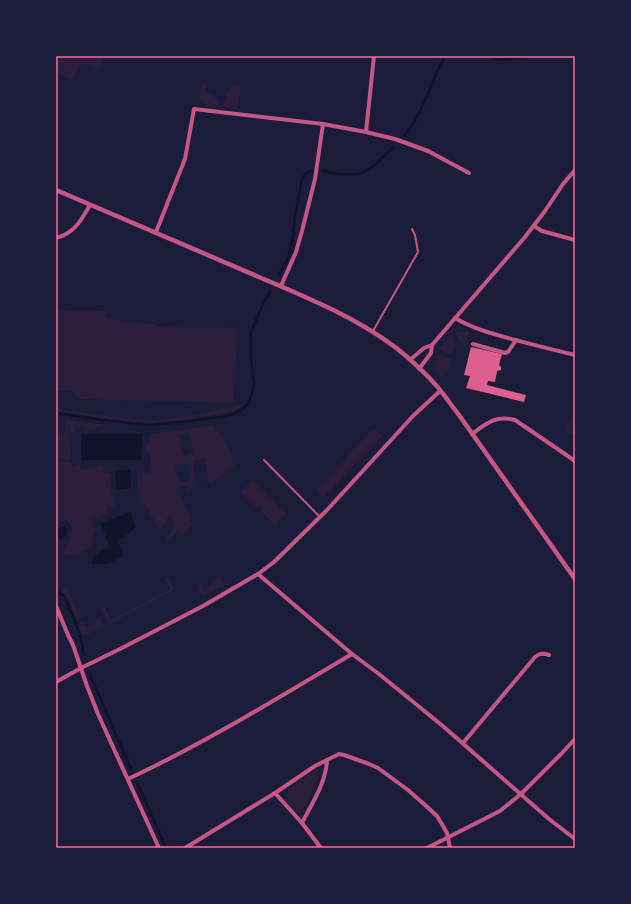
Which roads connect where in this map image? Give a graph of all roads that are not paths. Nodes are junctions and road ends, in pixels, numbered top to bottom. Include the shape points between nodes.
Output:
1 (374, 56) edge
2 (323, 124) junction
3 (366, 132) junction
4 (575, 170) edge
5 (468, 173) dead end
6 (56, 190) edge
7 (90, 205) junction
8 (534, 226) junction
9 (412, 229) dead end
10 (156, 232) junction
11 (56, 238) edge
12 (575, 240) edge
13 (282, 286) junction
14 (455, 318) junction
15 (372, 332) junction
16 (516, 340) junction
17 (473, 344) dead end
18 (432, 346) junction
19 (575, 355) edge
20 (410, 360) junction
21 (419, 368) junction
22 (440, 391) junction
23 (472, 434) junction
24 (264, 460) dead end
25 (575, 461) edge
26 (320, 517) junction
27 (258, 574) junction
28 (575, 579) edge
29 (56, 606) edge
30 (352, 654) junction
31 (549, 654) dead end
32 (81, 668) junction
33 (56, 682) edge
34 (575, 739) edge
35 (463, 744) junction
36 (327, 760) junction
37 (128, 779) junction
38 (275, 793) junction
39 (521, 794) junction
40 (302, 823) junction
41 (448, 838) junction
42 (575, 839) edge
43 (159, 848) edge
44 (185, 848) edge
45 (321, 848) edge
46 (427, 848) edge
47 (450, 848) edge

1 - 3 street
2 - 3 street
2 - 10 street via 194,110 185,159
2 - 13 street via 315,179 302,231
3 - 5 street via 428,151
4 - 8 street
6 - 7 street
7 - 10 street
7 - 11 street via 82,220 72,230
8 - 12 street via 542,232
8 - 14 street
9 - 15 lane via 418,252
10 - 13 street
13 - 15 street via 338,312
14 - 16 street via 472,328
14 - 18 street
15 - 20 street
16 - 17 street via 505,353
16 - 19 street
18 - 20 street via 424,348
18 - 21 street via 431,354
20 - 21 street
21 - 22 street
22 - 23 street
22 - 26 street via 413,416
23 - 25 street via 494,419 508,418 515,420
23 - 28 street
24 - 26 lane
26 - 27 street
27 - 30 street
27 - 32 street
29 - 32 street
30 - 35 street
30 - 37 street via 214,735
31 - 35 street via 539,654 535,657
32 - 33 street
32 - 37 street via 98,714
34 - 39 street
35 - 39 street
36 - 38 street
36 - 40 street via 324,779
36 - 41 street via 341,754 378,768 437,816
37 - 43 street
38 - 40 street
38 - 44 street
39 - 41 street via 500,811
39 - 42 street via 549,820
40 - 45 street
41 - 46 street
41 - 47 street

